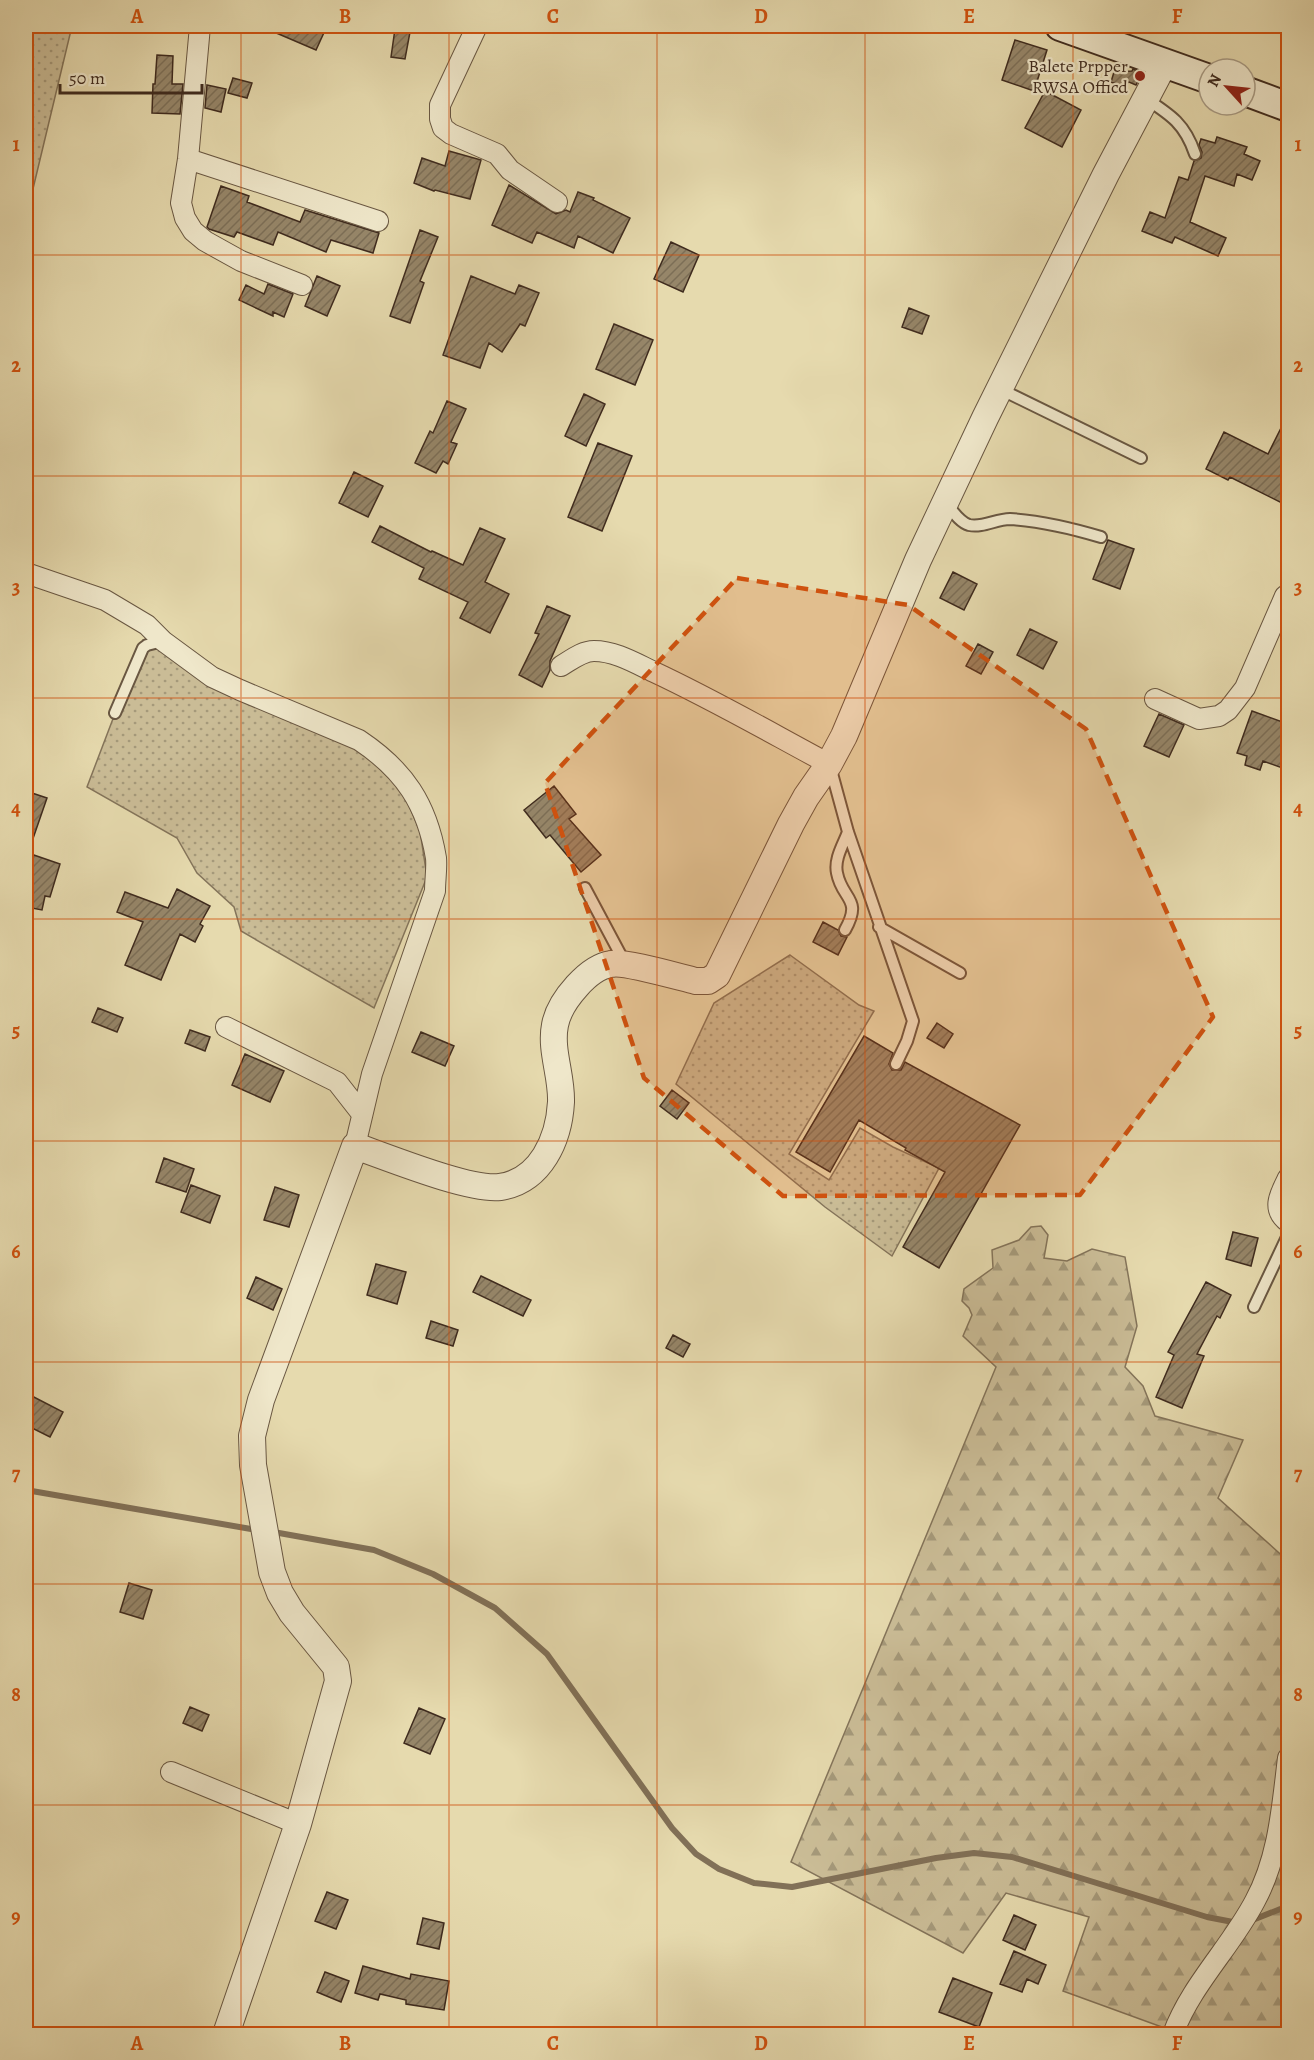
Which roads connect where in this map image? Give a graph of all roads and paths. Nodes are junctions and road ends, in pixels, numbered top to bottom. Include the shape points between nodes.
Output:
1 (200, 26) edge
2 (477, 26) edge
3 (1060, 26) edge
4 (1164, 63) junction
5 (1197, 75) edge
6 (1257, 96) edge
7 (1144, 98) junction
8 (1288, 107) edge
9 (1195, 154) dead end
10 (188, 159) junction
11 (557, 202) dead end
12 (378, 221) dead end
13 (302, 285) dead end
14 (1000, 388) junction
15 (1141, 458) dead end
16 (946, 502) junction
17 (1101, 537) dead end
18 (26, 573) edge
19 (1288, 594) edge
20 (163, 640) junction
21 (561, 666) dead end
22 (1155, 699) dead end
23 (115, 713) dead end
24 (829, 764) junction
25 (848, 832) junction
26 (585, 888) dead end
27 (879, 927) junction
28 (845, 930) dead end
29 (627, 966) junction
30 (960, 973) dead end
31 (226, 1026) dead end
32 (896, 1064) dead end
33 (362, 1114) junction
34 (356, 1146) junction
35 (1288, 1178) edge
36 (1288, 1222) edge
37 (1288, 1235) edge
38 (1254, 1307) dead end
39 (1288, 1758) edge
40 (171, 1772) dead end
41 (298, 1824) junction
42 (226, 2034) edge
43 (1173, 2034) edge

1 - 10 street
2 - 11 street via 440,105 443,128 496,154 510,170
3 - 4 main road
4 - 5 main road
4 - 7 street
6 - 8 main road
7 - 9 lane via 1175,119
7 - 14 street
10 - 12 street
10 - 13 street via 181,203 193,231 241,261
14 - 15 lane
14 - 16 street
16 - 17 lane via 970,525 1008,519 1062,525
16 - 24 street
18 - 20 street via 105,600 147,625
19 - 22 street via 1245,688 1228,710 1219,716 1199,719
20 - 23 lane via 143,648
20 - 33 street via 186,660 221,681 359,740 376,751 398,770 422,808 436,859 435,891
21 - 24 street via 592,651 624,658 687,687
24 - 25 lane
24 - 29 street via 791,825 717,975 708,981 696,981
25 - 27 lane
25 - 28 lane via 836,866 852,905
26 - 29 lane
27 - 30 lane
27 - 32 lane via 913,1021
29 - 34 street via 611,963 588,973 564,1000 555,1024 561,1102 551,1148 536,1170 520,1181 499,1187 474,1185
31 - 33 street via 337,1082
33 - 34 street
34 - 41 street via 261,1400 252,1436 253,1465 272,1572 292,1613 336,1667 338,1681
35 - 36 street via 1278,1208
37 - 38 lane
39 - 43 street via 1278,1836 1268,1871 1242,1924 1192,1996
40 - 41 street
41 - 42 street

